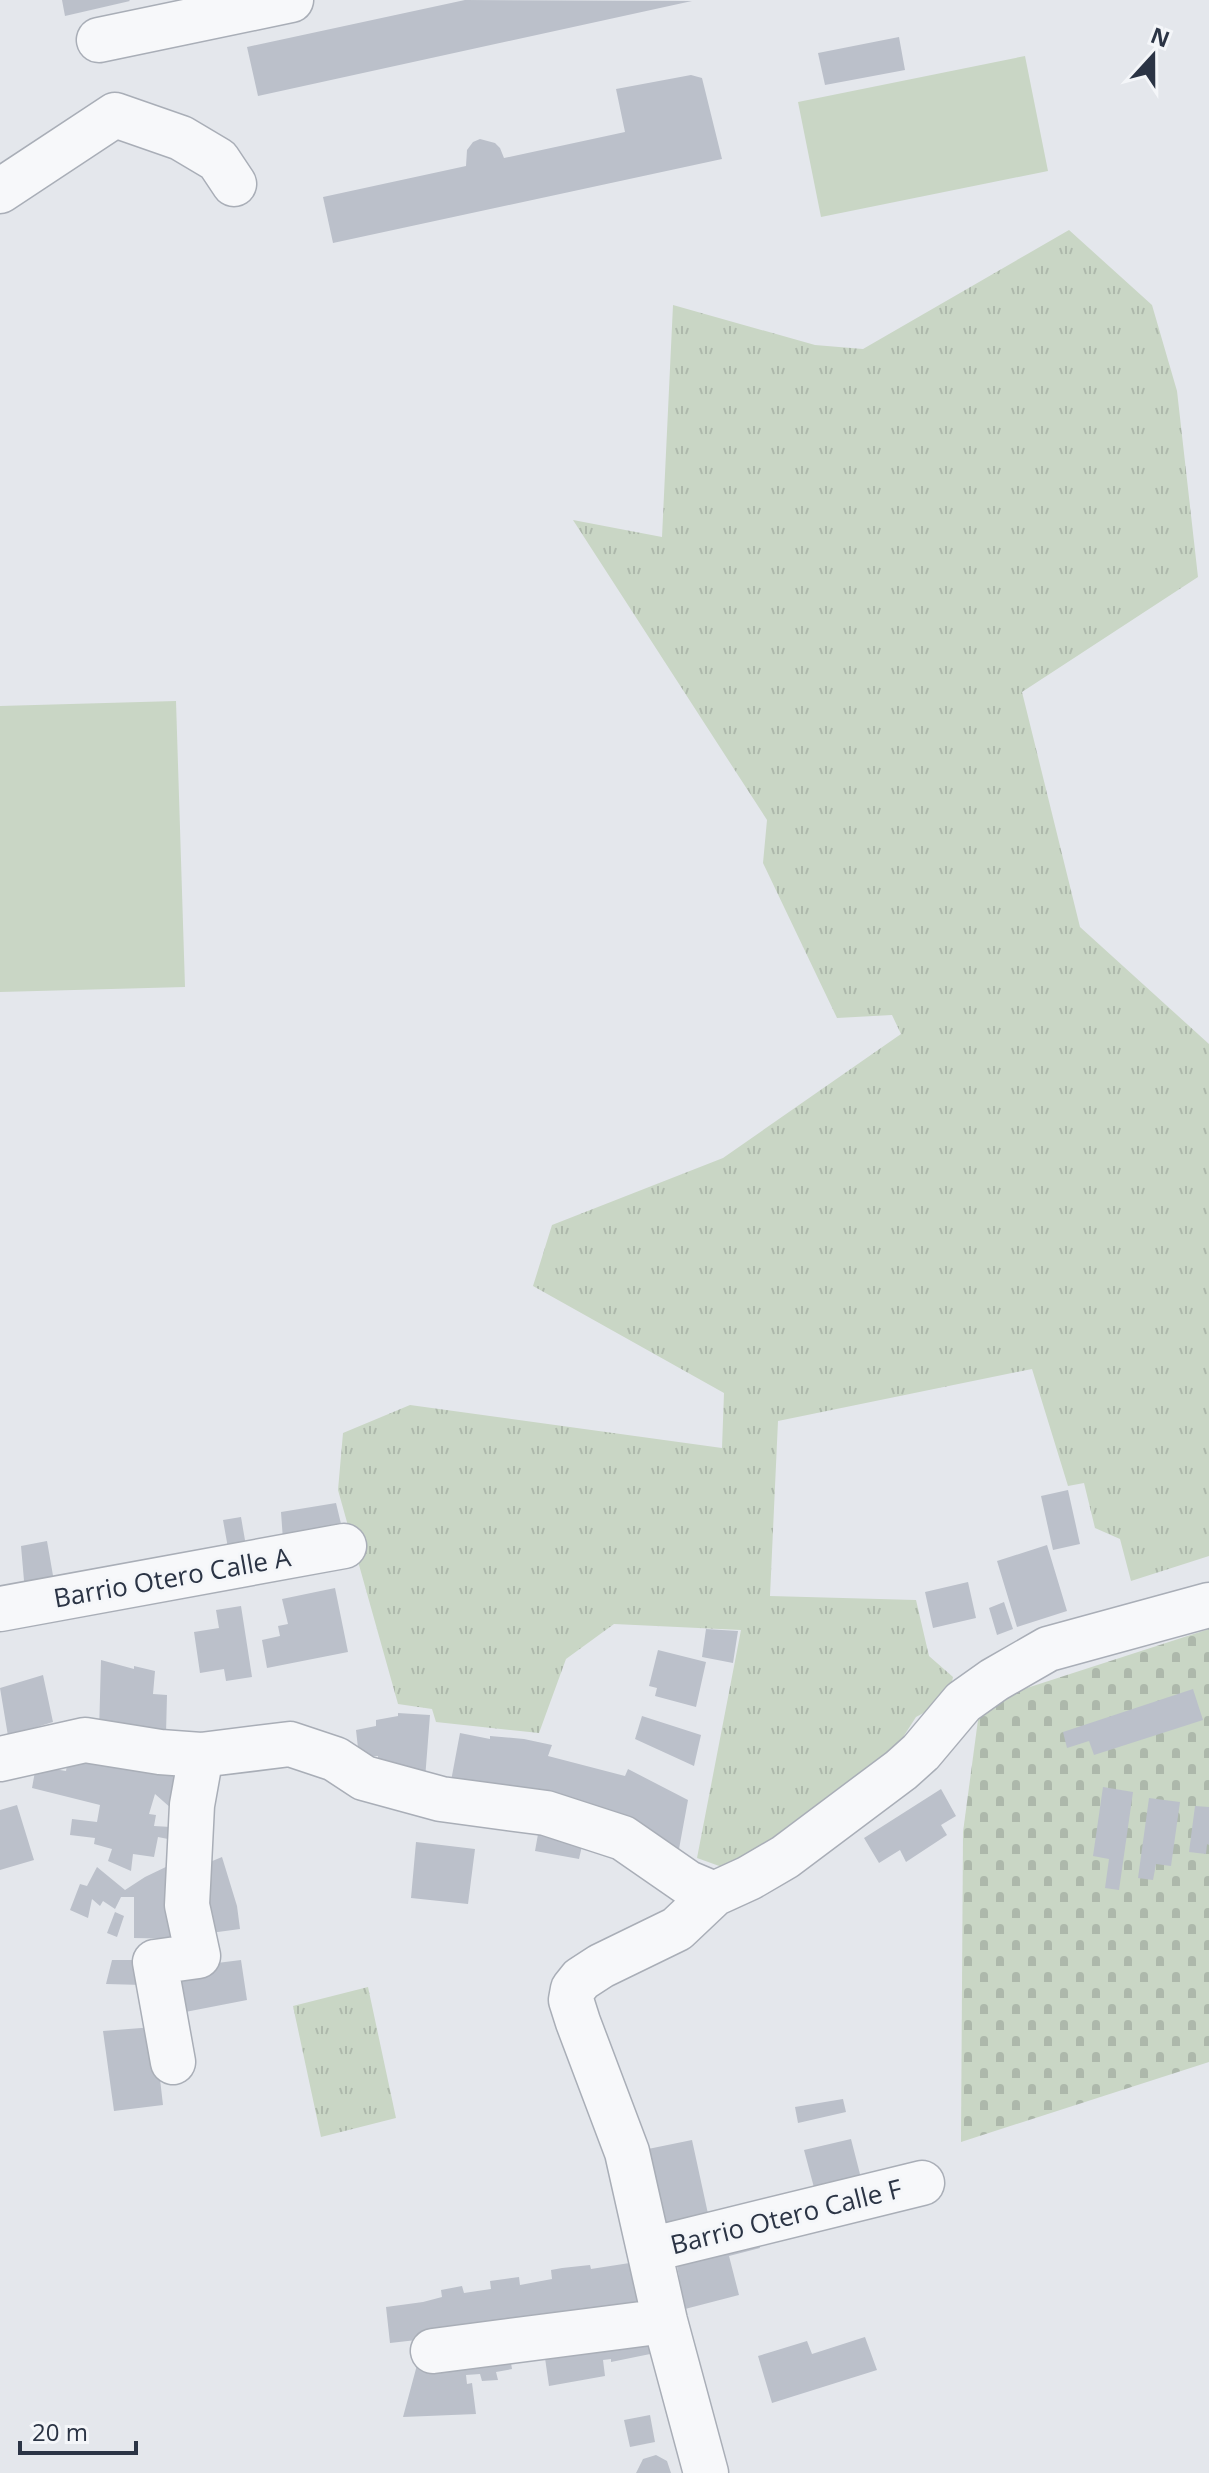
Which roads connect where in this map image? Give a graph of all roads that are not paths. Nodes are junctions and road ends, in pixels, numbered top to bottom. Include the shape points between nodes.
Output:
1 (291, 0) edge
2 (99, 40) dead end
3 (234, 184) dead end
4 (0, 191) edge
5 (344, 1546) dead end
6 (1209, 1605) edge
7 (0, 1609) edge
8 (201, 1755) junction
9 (0, 1759) edge
10 (714, 1894) junction
11 (173, 2062) dead end
12 (922, 2183) dead end
13 (649, 2250) junction
14 (665, 2321) junction
15 (433, 2351) dead end
16 (706, 2473) edge

1 - 2 street
3 - 4 street via 218,160 181,138 115,115
5 - 7 street, Barrio Otero Calle A
6 - 10 street via 1048,1649 994,1680 963,1702 921,1752 890,1778 785,1857
8 - 9 street via 85,1740
8 - 10 street via 290,1744 335,1759 364,1778 441,1799 546,1813 623,1838 688,1883
8 - 11 street via 192,1805 187,1905 198,1956 155,1962
10 - 13 street, Barrio Otero Calle F via 677,1929 601,1966 573,1989 571,2000 627,2152
12 - 13 street, Barrio Otero Calle F
13 - 14 street, Barrio Otero Calle F
14 - 15 street
14 - 16 street, Barrio Otero Calle F

